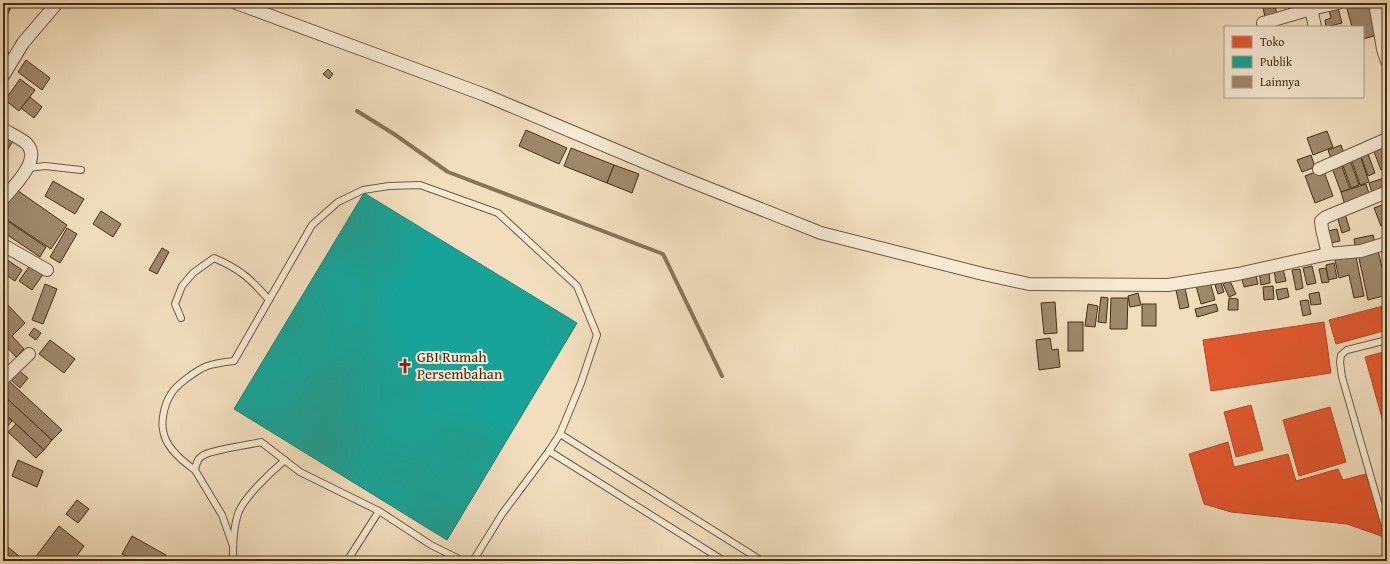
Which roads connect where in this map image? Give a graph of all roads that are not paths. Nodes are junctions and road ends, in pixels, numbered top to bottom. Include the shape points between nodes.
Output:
1 (57, 3) edge
2 (236, 3) edge
3 (1338, 3) edge
4 (1375, 3) edge
5 (1311, 6) edge
6 (1263, 23) dead end
7 (1316, 26) edge
8 (1387, 61) edge
9 (3, 76) edge
10 (3, 129) edge
11 (1387, 139) edge
12 (28, 168) junction
13 (1319, 169) dead end
14 (81, 170) dead end
15 (1387, 192) edge
16 (3, 199) edge
17 (1387, 243) edge
18 (3, 245) edge
19 (1328, 254) junction
20 (47, 270) dead end
21 (269, 300) junction
22 (181, 318) dead end
23 (1387, 340) edge
24 (29, 354) dead end
25 (3, 379) edge
26 (560, 434) junction
27 (549, 451) junction
28 (285, 460) junction
29 (195, 470) junction
30 (379, 511) junction
31 (1387, 525) edge
32 (233, 546) junction
33 (233, 561) edge
34 (347, 561) edge
35 (463, 561) edge
36 (473, 561) edge
37 (724, 561) edge
38 (762, 561) edge

1 - 9 street via 23,43
2 - 19 street via 485,95 821,233 983,274 1029,284 1168,285 1238,274
3 - 5 street
4 - 8 street
5 - 6 street
5 - 7 street
10 - 12 street via 26,144 30,150 32,155
11 - 13 street
12 - 14 lane via 45,166
12 - 16 street
15 - 19 street via 1321,221
17 - 19 street via 1360,251
18 - 20 street
21 - 22 lane via 252,280 229,264 214,258 193,273 182,286 174,304
21 - 26 lane via 312,225 338,202 363,190 420,185 498,213 577,286 597,335
21 - 29 lane via 234,360 206,367 184,381 171,394 164,412 163,430 178,456
23 - 31 lane via 1347,350 1341,355 1340,362 1342,377 1384,523
24 - 25 street
26 - 27 lane
26 - 38 lane
27 - 36 lane via 502,514
27 - 37 lane
28 - 29 lane via 261,442 202,456 197,461
28 - 30 lane via 300,472
28 - 32 lane via 265,478 238,514
29 - 32 lane via 222,514
30 - 34 lane
30 - 35 lane
32 - 33 lane

